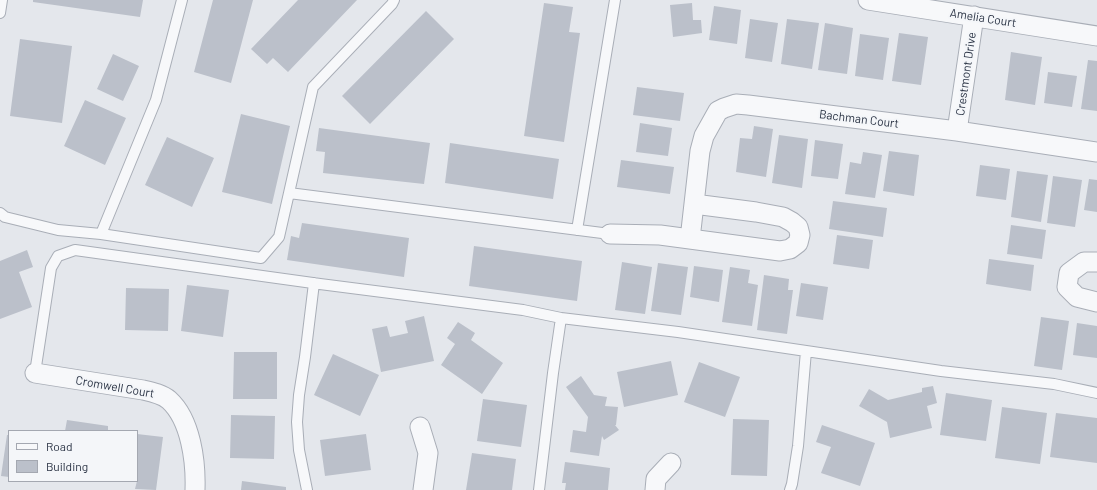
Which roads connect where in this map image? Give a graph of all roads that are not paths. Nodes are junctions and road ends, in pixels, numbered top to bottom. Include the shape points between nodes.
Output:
1 (2, 0) edge
2 (182, 0) edge
3 (394, 0) edge
4 (615, 0) edge
5 (868, 0) edge
6 (0, 13) edge
7 (974, 16) junction
8 (1097, 36) edge
9 (957, 131) junction
10 (1097, 152) edge
11 (289, 193) junction
12 (694, 204) junction
13 (0, 214) edge
14 (577, 230) junction
15 (101, 234) junction
16 (610, 234) joint
17 (690, 239) junction
18 (1097, 262) edge
19 (314, 283) junction
20 (1097, 302) edge
21 (561, 318) junction
22 (806, 351) junction
23 (35, 373) joint
24 (1097, 393) edge
25 (420, 427) dead end
26 (671, 463) dead end
27 (195, 490) edge
28 (307, 490) edge
29 (423, 490) edge
30 (539, 490) edge
31 (655, 490) edge
32 (790, 490) edge

1 - 6 lane
2 - 15 lane via 156,100
3 - 11 lane via 313,87
4 - 14 lane
5 - 7 street, Amelia Court
7 - 8 street, Amelia Court
7 - 9 street, Crestmont Drive
9 - 10 street, Bachman Court
9 - 12 street, Bachman Court via 736,104 718,111 704,136
11 - 14 lane
11 - 15 lane via 279,237 261,258
12 - 17 street, Bachman Court
12 - 17 street via 783,217 798,227 800,235 798,243 790,249 780,251
13 - 15 lane via 58,230
14 - 16 lane
16 - 17 street via 660,235
18 - 20 street via 1084,262 1069,272 1068,287 1077,297
19 - 21 lane via 523,310
19 - 23 lane via 75,250 58,256 51,268
19 - 28 lane via 299,395 298,422 299,450
21 - 22 lane
21 - 30 lane
22 - 24 lane via 941,371 1054,384
22 - 32 lane via 798,446
23 - 27 street, Cromwell Court via 143,390 168,399 177,409 189,436 194,462
25 - 29 street via 428,453
26 - 31 street via 656,480

